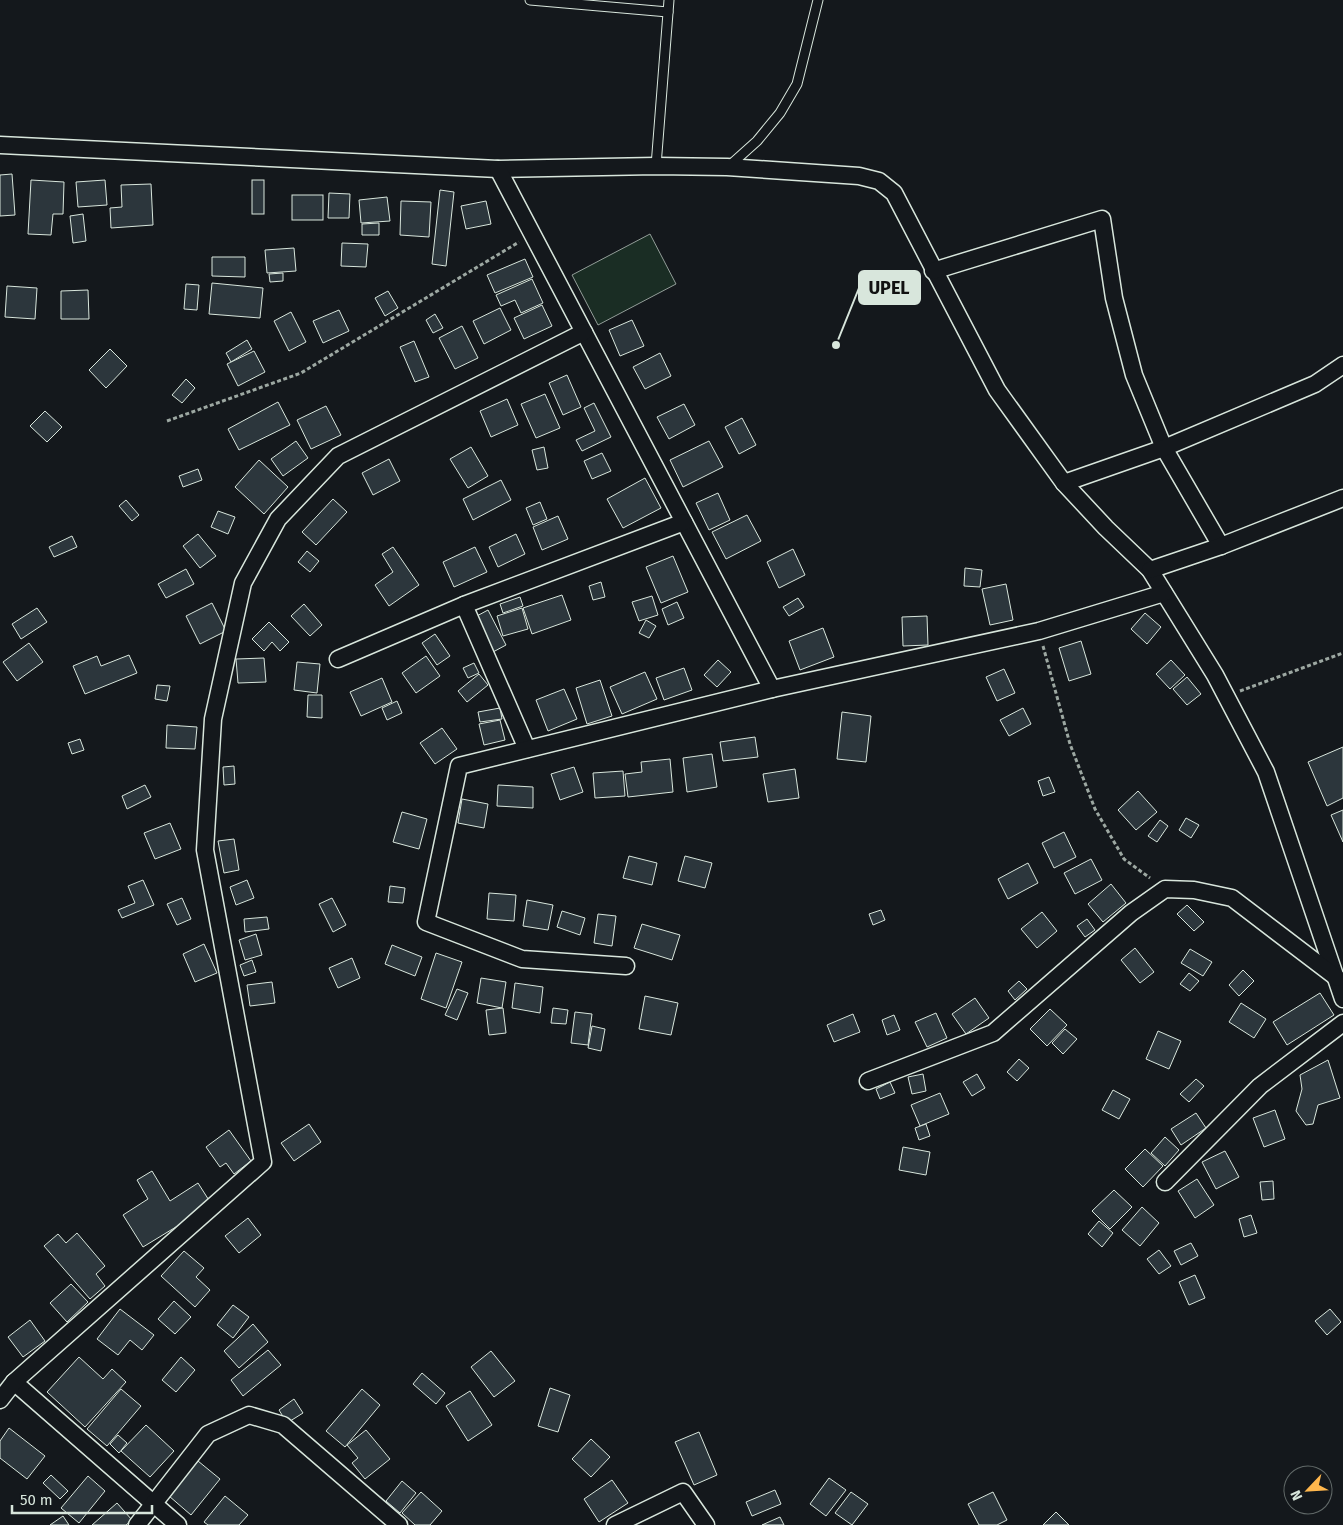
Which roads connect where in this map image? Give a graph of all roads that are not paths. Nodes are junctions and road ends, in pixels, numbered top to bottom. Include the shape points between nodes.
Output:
1 (530, 0) edge
2 (669, 0) edge
3 (818, 0) edge
4 (668, 12) junction
5 (0, 145) edge
6 (656, 166) junction
7 (728, 167) junction
8 (498, 170) junction
9 (934, 270) junction
10 (584, 332) junction
11 (1343, 365) edge
12 (1164, 448) junction
13 (1064, 482) junction
14 (1343, 498) edge
15 (684, 522) junction
16 (1221, 546) junction
17 (1150, 570) junction
18 (1164, 593) junction
19 (464, 605) junction
20 (338, 659) dead end
21 (772, 689) junction
22 (527, 749) junction
23 (626, 966) dead end
24 (1337, 978) junction
25 (1343, 999) edge
26 (1343, 1023) edge
27 (868, 1081) dead end
28 (1165, 1182) dead end
29 (14, 1382) junction
30 (0, 1400) edge
31 (154, 1504) junction
32 (137, 1525) edge
33 (178, 1525) edge
34 (400, 1525) edge
35 (615, 1525) edge
36 (706, 1525) edge

1 - 4 lane
2 - 4 lane
3 - 7 lane via 797,84 780,113 757,141
4 - 6 lane
5 - 8 street
6 - 7 street
6 - 8 street
7 - 9 street via 859,176 879,181 894,193
8 - 10 street
9 - 12 street via 1102,219 1114,298 1134,375
9 - 13 street via 997,390
10 - 15 street
10 - 29 street via 338,456 278,519 244,583 213,719 205,850 263,1162
11 - 12 street via 1315,384
12 - 13 street
12 - 16 street
13 - 17 street
14 - 16 street
15 - 19 street
15 - 21 street
16 - 17 street
17 - 18 street
18 - 21 street via 1039,631
18 - 24 street via 1227,696 1266,772
19 - 20 street
19 - 22 street
21 - 22 street
22 - 23 street via 459,766 426,922 522,959
24 - 25 street
24 - 27 street via 1232,898 1194,890 1165,889 1131,913 993,1033
26 - 28 street via 1260,1086
29 - 30 street
29 - 31 street
31 - 32 street
31 - 33 street
31 - 34 street via 208,1434 249,1415 283,1425
35 - 36 street via 683,1492

